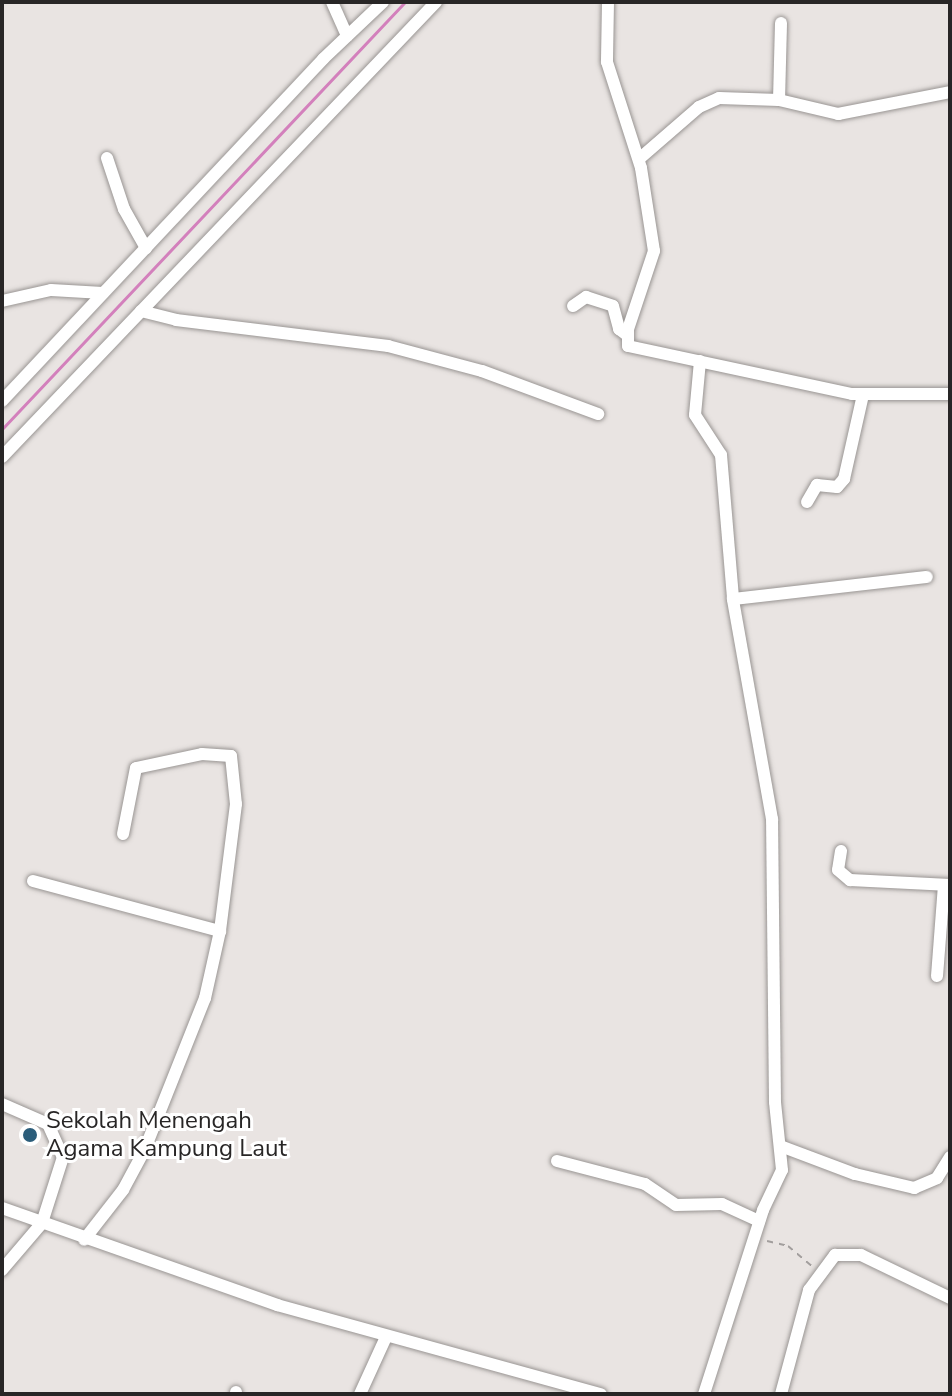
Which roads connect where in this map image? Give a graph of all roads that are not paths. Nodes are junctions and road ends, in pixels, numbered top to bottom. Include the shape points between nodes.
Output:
1 (332, 2) edge
2 (383, 2) edge
3 (436, 2) edge
4 (608, 2) edge
5 (781, 23) dead end
6 (347, 36) junction
7 (950, 92) edge
8 (779, 100) junction
9 (107, 158) dead end
10 (639, 159) junction
11 (146, 248) junction
12 (103, 293) junction
13 (2, 301) edge
14 (573, 306) dead end
15 (141, 311) junction
16 (627, 335) junction
17 (700, 361) junction
18 (950, 394) edge
19 (863, 395) junction
20 (2, 401) edge
21 (598, 414) dead end
22 (2, 457) edge
23 (807, 502) dead end
24 (927, 577) dead end
25 (733, 599) junction
26 (123, 834) dead end
27 (841, 851) dead end
28 (33, 881) dead end
29 (947, 885) edge
30 (220, 931) junction
31 (937, 976) dead end
32 (2, 1104) edge
33 (783, 1147) junction
34 (950, 1157) edge
35 (557, 1161) dead end
36 (2, 1208) edge
37 (42, 1223) junction
38 (758, 1226) junction
39 (84, 1240) junction
40 (2, 1270) edge
41 (950, 1298) edge
42 (386, 1337) junction
43 (360, 1394) edge
44 (601, 1394) edge
45 (704, 1394) edge
46 (781, 1394) edge

1 - 6 street
2 - 6 street
3 - 15 street
4 - 10 street via 607,62
5 - 8 street
6 - 11 street
7 - 8 street via 838,114
8 - 10 street via 707,102
9 - 11 street via 124,209
10 - 16 street via 654,251
11 - 12 street
12 - 13 street via 51,290
12 - 20 street
14 - 16 street via 586,297 613,306 619,329
15 - 21 street via 176,320 388,346 482,371
15 - 22 street
16 - 17 street via 632,350
17 - 19 street
17 - 25 street via 695,415 721,455
18 - 19 street
19 - 23 street via 844,479 837,487 817,485
24 - 25 street
25 - 33 street via 772,819 775,1102
26 - 30 street via 136,768 212,753 231,756 236,804
27 - 29 street via 838,870 850,880
28 - 30 street
29 - 31 street
30 - 39 street via 205,998 144,1151 123,1190
32 - 37 street via 48,1124 62,1147
33 - 34 street via 855,1174 914,1188 937,1178
33 - 38 street via 781,1176
35 - 38 street via 645,1184 676,1205 722,1204
36 - 37 street
37 - 39 street
37 - 40 street
38 - 45 street
39 - 42 street
41 - 46 street via 853,1254 835,1255 819,1272 803,1307
42 - 43 street
42 - 44 street

